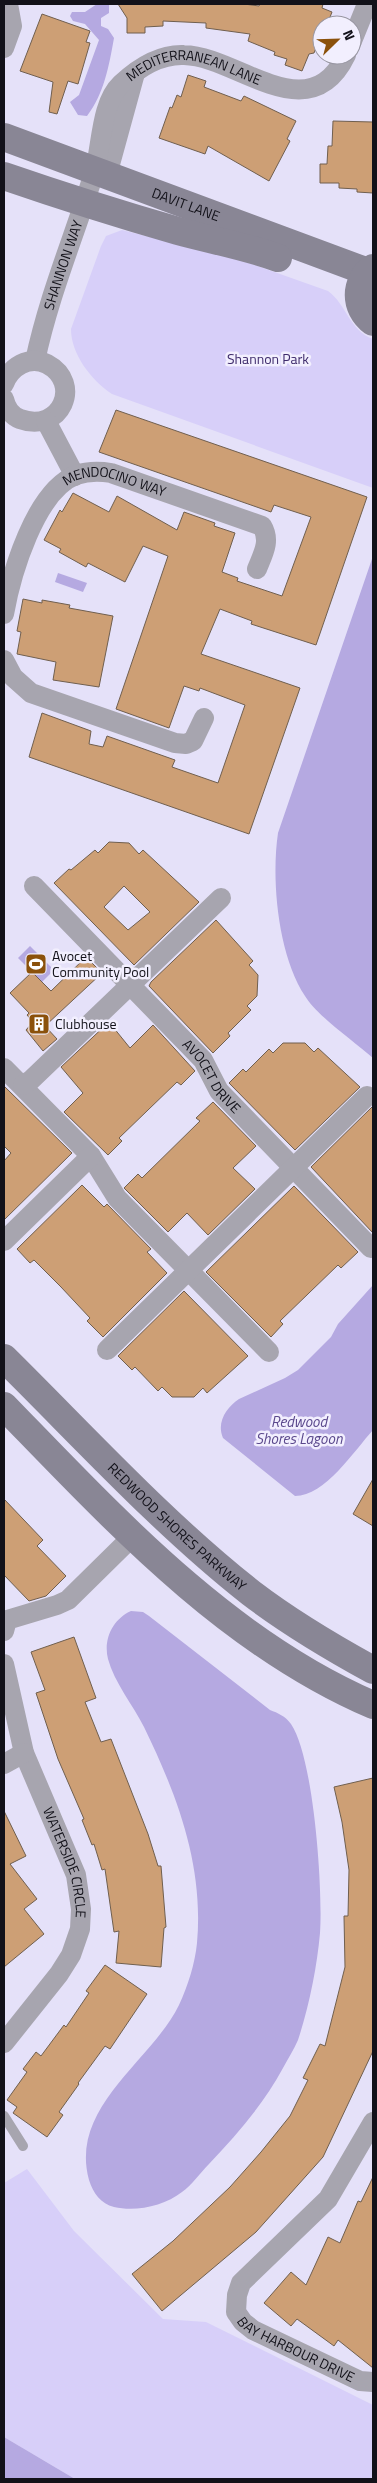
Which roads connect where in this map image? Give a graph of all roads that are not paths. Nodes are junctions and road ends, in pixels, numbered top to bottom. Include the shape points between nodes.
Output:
1 (8, 4) edge
2 (367, 4) edge
3 (362, 17) edge
4 (4, 48) edge
5 (340, 65) edge
6 (134, 73) joint
7 (4, 137) edge
8 (101, 173) junction
9 (4, 176) edge
10 (84, 203) junction
11 (367, 276) edge
12 (373, 322) edge
13 (35, 361) junction
14 (4, 384) edge
15 (4, 402) edge
16 (46, 421) junction
17 (75, 476) junction
18 (258, 569) dead end
19 (4, 614) edge
20 (4, 660) edge
21 (204, 718) dead end
22 (34, 886) dead end
23 (221, 898) dead end
24 (130, 985) junction
25 (4, 1068) edge
26 (23, 1086) junction
27 (367, 1096) dead end
28 (92, 1156) junction
29 (293, 1169) junction
30 (4, 1241) edge
31 (371, 1248) dead end
32 (189, 1271) junction
33 (107, 1350) dead end
34 (268, 1352) dead end
35 (4, 1358) edge
36 (4, 1406) edge
37 (132, 1537) junction
38 (5, 1622) edge
39 (4, 1664) edge
40 (373, 1670) edge
41 (373, 1705) edge
42 (24, 1753) junction
43 (4, 1764) edge
44 (4, 2043) edge
45 (4, 2116) edge
46 (373, 2122) edge
47 (23, 2146) dead end
48 (367, 2382) edge

1 - 4 street via 12,26
2 - 3 street
5 - 6 street, MEDITERRANEAN LANE via 326,79 310,88 298,90 277,87 186,55 155,60
6 - 8 street, SHANNON WAY
7 - 8 main road, DAVIT LANE
8 - 10 street, SHANNON WAY
8 - 11 main road, DAVIT LANE
9 - 10 main road, DAVIT LANE
10 - 11 main road, DAVIT LANE via 181,232
10 - 13 street, SHANNON WAY via 44,318
11 - 12 main road via 358,298
13 - 14 street via 16,366
13 - 16 street via 54,369 64,387 61,407
15 - 16 street via 16,418 31,423
16 - 17 street
17 - 18 street, MENDOCINO WAY via 92,472 110,473 262,526 267,540
17 - 19 street, MENDOCINO WAY via 46,503 35,522 12,577
20 - 21 street via 13,678 31,693 175,743 193,742
22 - 24 street, AVOCET DRIVE
23 - 24 street
24 - 26 street
24 - 29 street, AVOCET DRIVE via 203,1060 219,1091
25 - 26 street
26 - 28 street
27 - 29 street
28 - 30 street
28 - 32 street via 117,1198
29 - 31 street, AVOCET DRIVE
29 - 32 street
32 - 33 street
32 - 34 street
35 - 40 main road, REDWOOD SHORES PARKWAY via 216,1564 304,1629
36 - 37 main road
37 - 38 street via 68,1600
37 - 41 main road via 246,1632 289,1661
39 - 42 street, WATERSIDE CIRCLE
42 - 43 street
42 - 44 street, WATERSIDE CIRCLE via 76,1875 82,1920 77,1942 63,1968
45 - 47 lane
46 - 48 street, BAY HARBOUR DRIVE via 328,2199 241,2283 236,2307 239,2317 253,2330

